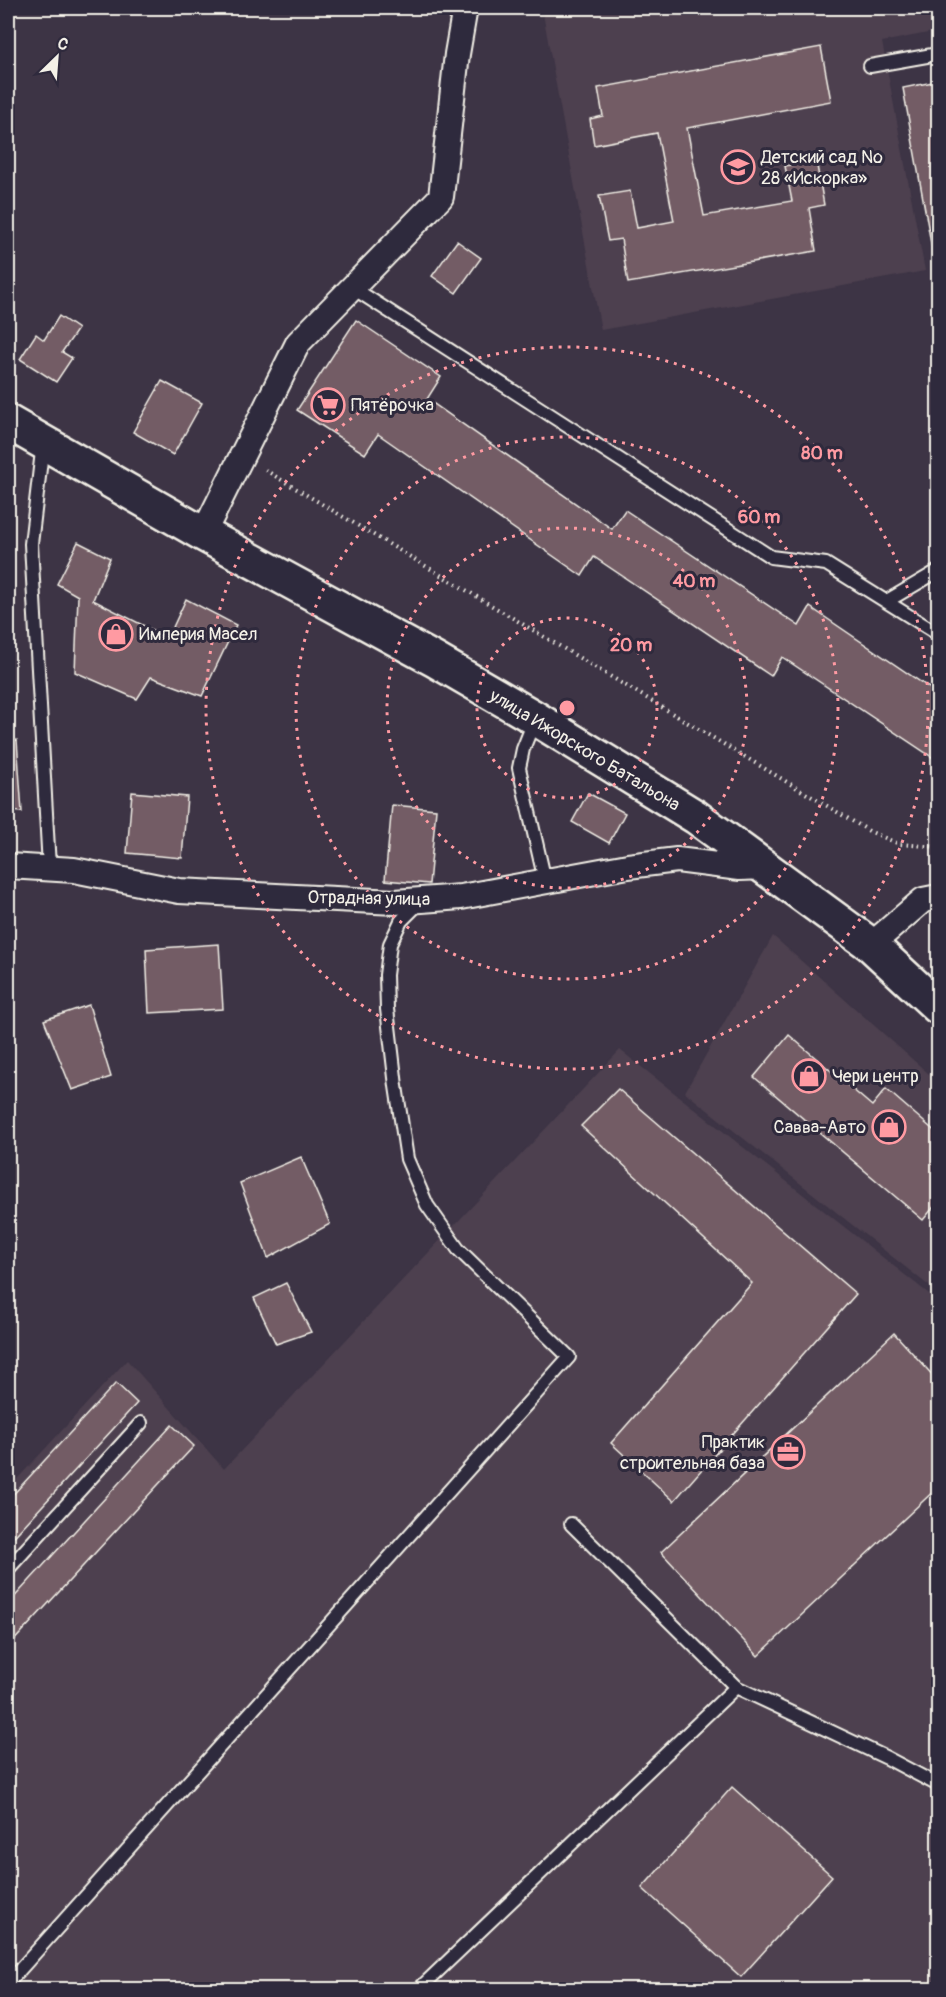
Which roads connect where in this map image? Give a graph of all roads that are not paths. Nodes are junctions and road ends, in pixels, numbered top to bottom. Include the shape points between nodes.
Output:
1 (465, 8) edge
2 (939, 54) edge
3 (870, 66) dead end
4 (353, 288) junction
5 (8, 422) edge
6 (43, 442) junction
7 (203, 534) junction
8 (939, 571) edge
9 (887, 601) junction
10 (939, 634) edge
11 (535, 718) junction
12 (8, 866) edge
13 (49, 867) junction
14 (765, 867) junction
15 (545, 881) junction
16 (939, 897) edge
17 (422, 900) junction
18 (871, 945) junction
19 (939, 1006) edge
20 (141, 1423) dead end
21 (571, 1524) dead end
22 (8, 1569) edge
23 (736, 1687) junction
24 (939, 1785) edge
25 (8, 1983) edge
26 (418, 1989) edge

1 - 4 street via 441,197
2 - 3 lane
4 - 7 street via 298,343
4 - 9 lane via 771,557 826,564
5 - 6 street, улица Ижорского Батальона
6 - 7 street, улица Ижорского Батальона
6 - 13 lane via 31,544
7 - 11 street, улица Ижорского Батальона
8 - 9 lane
9 - 10 lane
11 - 14 street, улица Ижорского Батальона via 696,817
11 - 15 lane via 519,768
12 - 13 street, Отрадная улица
13 - 17 street, Отрадная улица via 178,891
14 - 15 street, Отрадная улица via 677,860
14 - 18 street, улица Ижорского Батальона
15 - 17 street, Отрадная улица
16 - 18 street via 923,900
17 - 25 lane via 401,921 390,944 386,975 407,1159 427,1205 458,1249 569,1357
18 - 19 street, улица Ижорского Батальона
20 - 22 lane
21 - 23 lane
23 - 24 lane
23 - 26 lane

